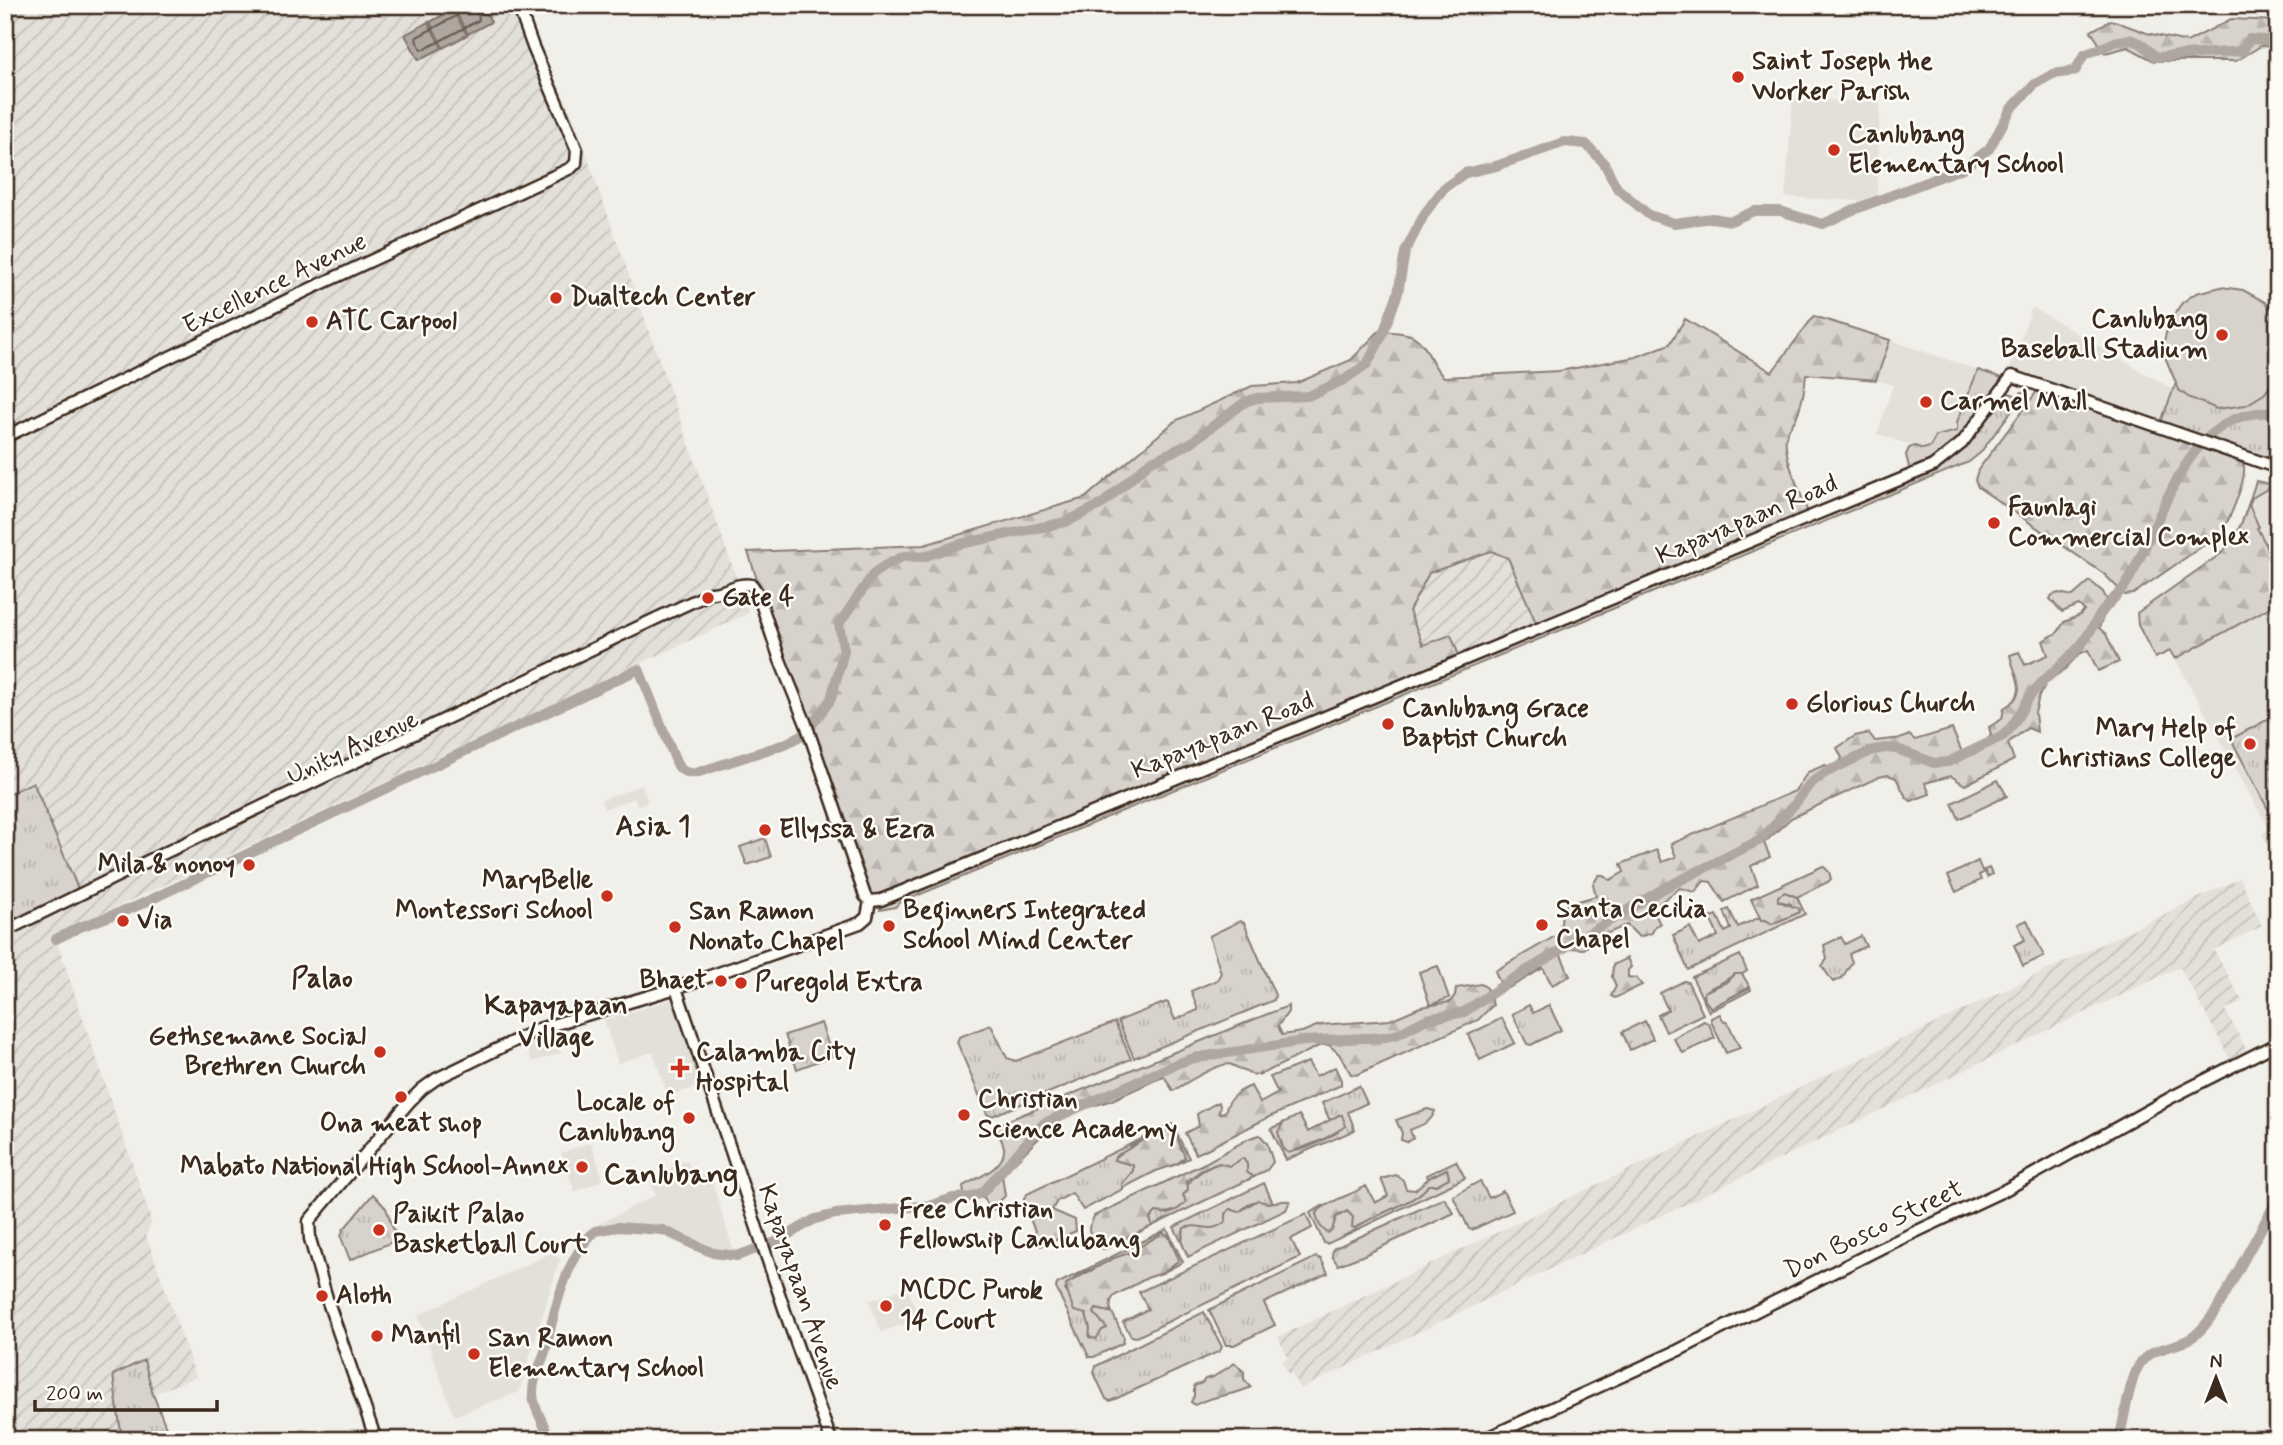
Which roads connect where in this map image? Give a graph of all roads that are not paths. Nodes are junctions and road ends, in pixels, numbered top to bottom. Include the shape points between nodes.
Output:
1 (518, 5) edge
2 (5, 437) edge
3 (2278, 468) edge
4 (469, 713) junction
5 (870, 901) junction
6 (5, 931) edge
7 (5, 939) edge
8 (676, 988) junction
9 (2278, 1043) edge
10 (376, 1440) edge
11 (831, 1440) edge
12 (1482, 1440) edge

1 - 2 street, Excellence Avenue via 577,150 576,163
3 - 5 street, Kapayapaan Road via 2012,376 1962,443 1933,466 877,902
4 - 5 street, Unity Avenue via 653,620 711,593 746,584 756,590
4 - 6 street, Unity Avenue
4 - 7 street, Unity Avenue
5 - 8 street via 868,915 860,923
8 - 10 street via 539,1029 426,1085 309,1222 328,1302
8 - 11 street, Kapayapaan Avenue
9 - 12 street, Don Bosco Street via 2005,1189 1703,1338

